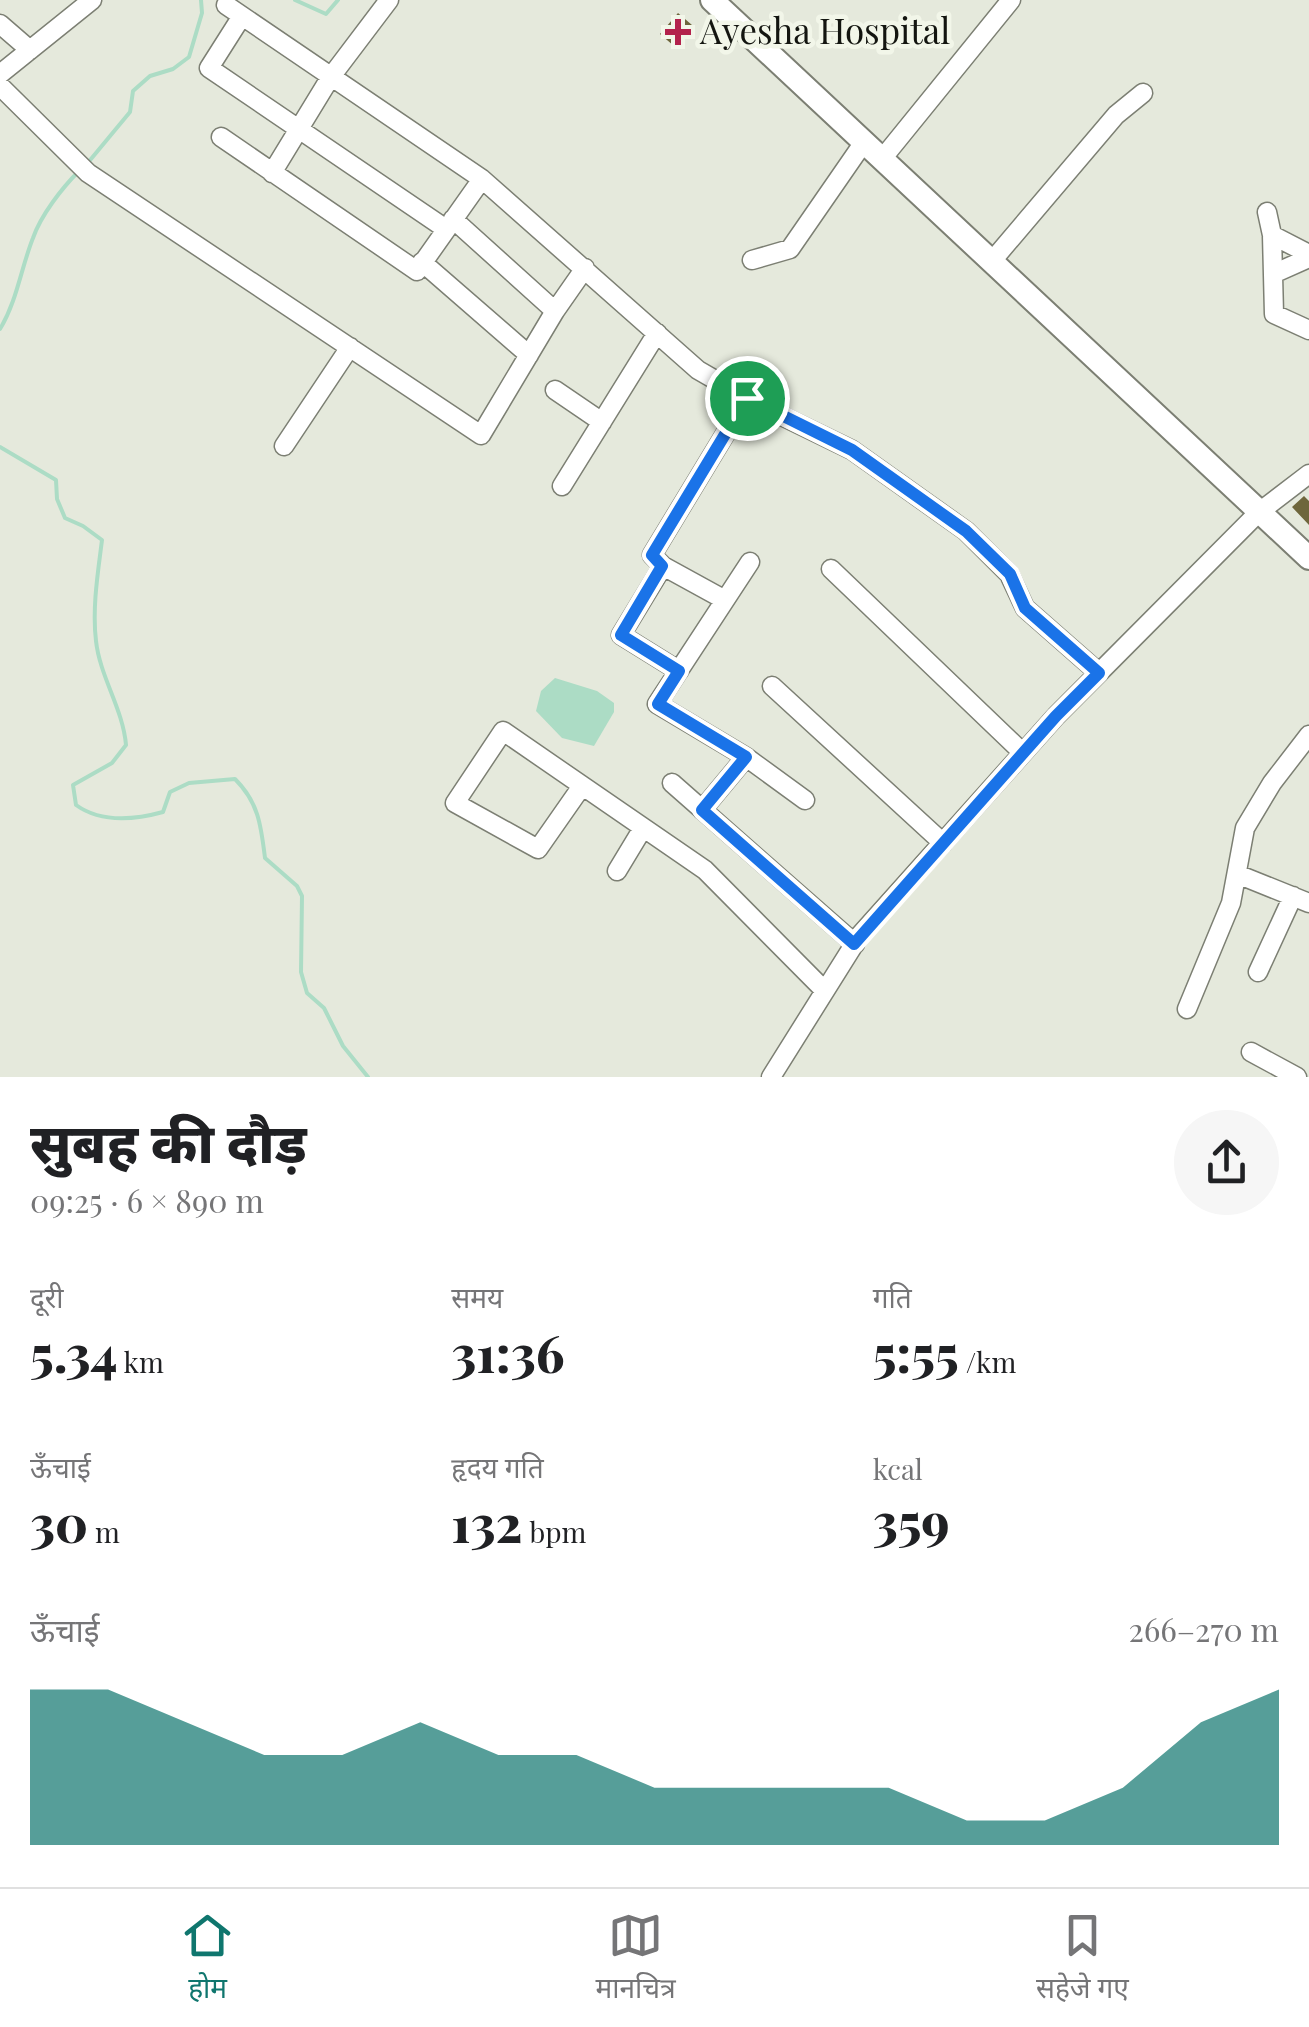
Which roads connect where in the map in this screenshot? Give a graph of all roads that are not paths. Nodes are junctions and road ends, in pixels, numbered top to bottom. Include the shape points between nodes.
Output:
1 (92, 0) edge
2 (389, 0) edge
3 (712, 0) edge
4 (1011, 0) edge
5 (226, 5) dead end
6 (242, 16) junction
7 (0, 24) edge
8 (30, 50) junction
9 (0, 74) edge
10 (330, 78) junction
11 (0, 86) edge
12 (1143, 93) dead end
13 (300, 128) junction
14 (221, 137) dead end
15 (864, 142) junction
16 (882, 158) junction
17 (272, 173) junction
18 (482, 179) junction
19 (1267, 212) dead end
20 (450, 224) junction
21 (1272, 235) junction
22 (1309, 256) edge
23 (752, 260) dead end
24 (992, 261) junction
25 (422, 262) junction
26 (585, 268) junction
27 (1273, 274) junction
28 (554, 311) junction
29 (1309, 330) edge
30 (657, 333) junction
31 (350, 347) junction
32 (528, 355) junction
33 (555, 390) dead end
34 (747, 398) junction
35 (602, 422) junction
36 (284, 446) dead end
37 (1309, 474) edge
38 (562, 486) dead end
39 (1258, 512) junction
40 (1309, 558) edge
41 (750, 562) dead end
42 (662, 566) junction
43 (831, 569) dead end
44 (725, 600) junction
45 (679, 671) junction
46 (1099, 673) junction
47 (772, 686) dead end
48 (1309, 734) edge
49 (1023, 753) junction
50 (746, 757) junction
51 (672, 783) dead end
52 (582, 786) junction
53 (805, 800) dead end
54 (702, 810) junction
55 (643, 828) junction
56 (943, 842) junction
57 (618, 871) dead end
58 (1236, 874) junction
59 (1301, 900) edge
60 (854, 944) junction
61 (1258, 972) dead end
62 (825, 991) junction
63 (1187, 1009) dead end
64 (1251, 1052) dead end
65 (772, 1077) edge
66 (1297, 1077) edge

1 - 8 street
2 - 10 street
3 - 15 main road
4 - 16 street
5 - 6 street
6 - 10 street
6 - 13 street via 209,68
7 - 8 street
8 - 9 street
10 - 13 street
10 - 18 street
11 - 31 street via 83,168
12 - 24 street via 1116,115
13 - 17 street
13 - 20 street
14 - 17 street
15 - 16 main road
15 - 23 street via 790,248
16 - 24 main road
17 - 25 street via 417,271
18 - 20 street
18 - 26 street
19 - 21 street
20 - 25 street
20 - 28 street
21 - 22 street
21 - 27 street
22 - 27 street
24 - 39 main road
25 - 32 street
26 - 28 street
26 - 30 street
27 - 29 street via 1274,314
28 - 32 street
30 - 34 street via 698,370
30 - 35 street
31 - 32 street via 482,435
31 - 36 street
33 - 35 street
34 - 42 street via 652,555
34 - 46 street via 852,450 966,531 1010,574 1025,608
35 - 38 street
37 - 39 street
39 - 40 main road
39 - 46 street
41 - 44 street
42 - 44 street
42 - 45 street via 621,635
43 - 49 street
44 - 45 street
45 - 50 street via 658,704
46 - 49 street
47 - 56 street
48 - 58 street via 1245,828
49 - 56 street
50 - 53 street
50 - 54 street
51 - 54 street
52 - 52 street via 538,849 454,804 503,731
52 - 55 street
54 - 60 street
55 - 57 street
55 - 62 street via 704,870
56 - 60 street
58 - 59 street
58 - 63 street
59 - 61 street
60 - 62 street
62 - 65 street
64 - 66 street

